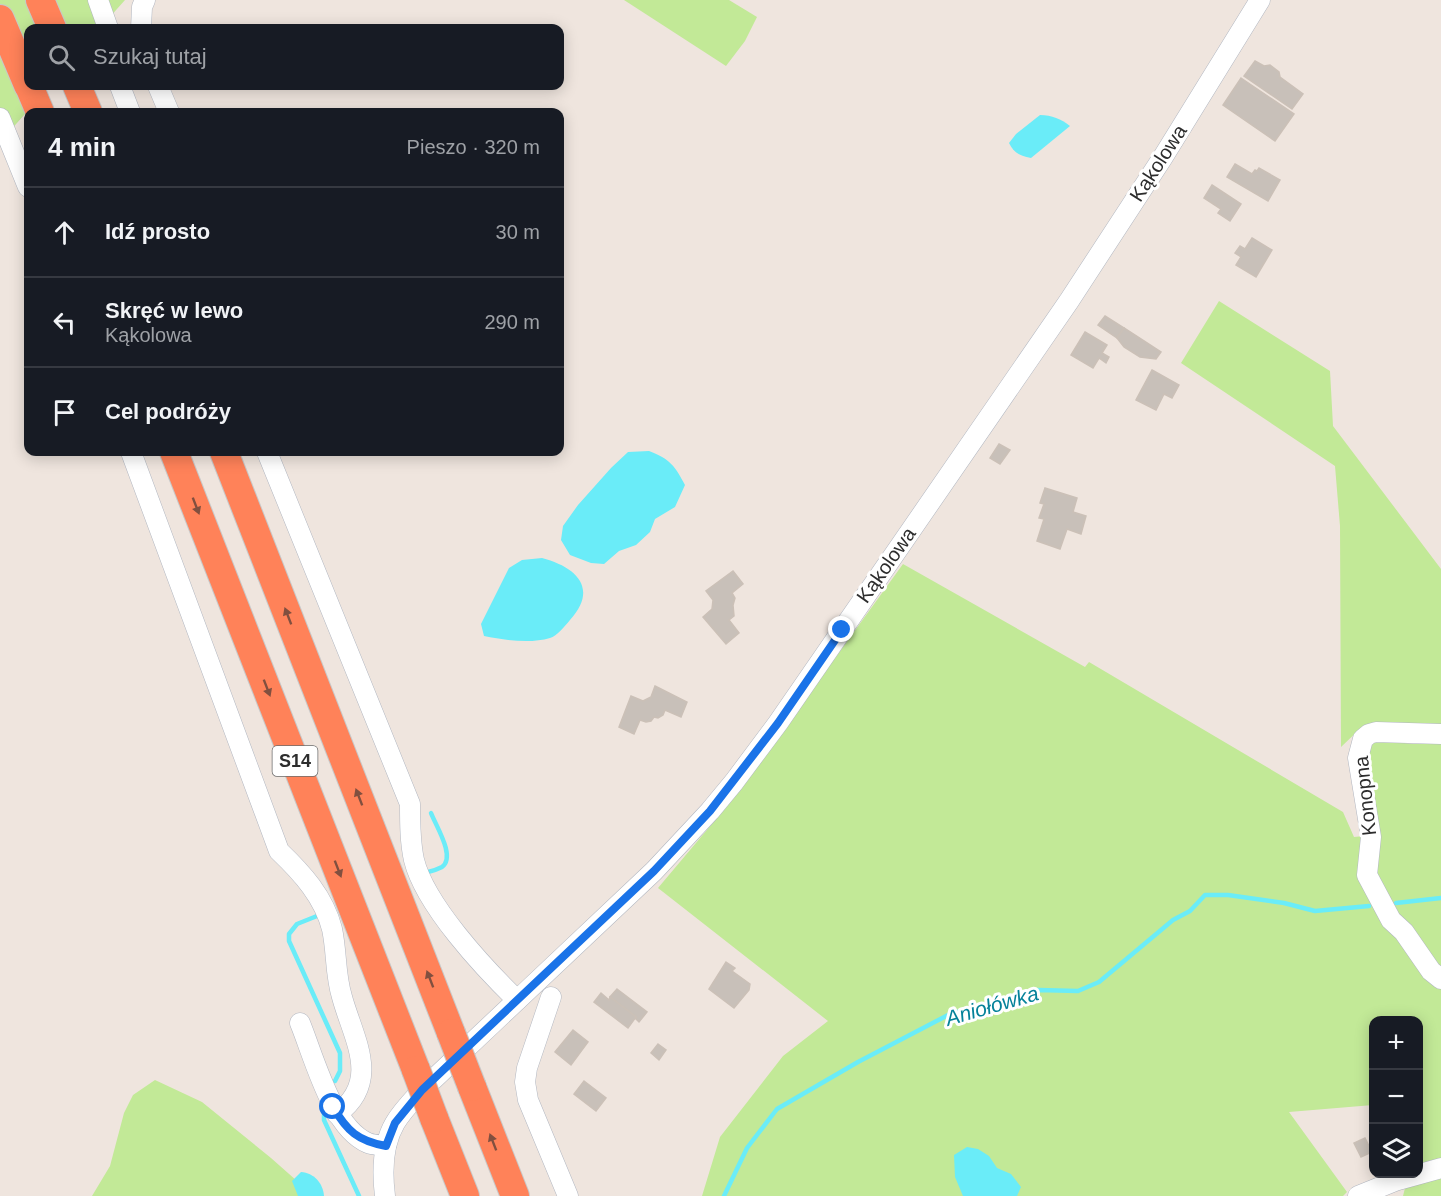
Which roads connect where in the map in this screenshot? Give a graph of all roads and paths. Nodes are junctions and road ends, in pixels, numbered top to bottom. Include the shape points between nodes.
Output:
1 (40, 0) edge
2 (98, 0) edge
3 (145, 0) edge
4 (1260, 0) edge
5 (0, 19) edge
6 (50, 24) edge
7 (107, 24) edge
8 (141, 24) edge
9 (8, 56) edge
10 (24, 78) edge
11 (31, 90) edge
12 (79, 90) edge
13 (122, 90) edge
14 (160, 90) edge
15 (38, 108) edge
16 (86, 108) edge
17 (128, 108) edge
18 (167, 108) edge
19 (0, 118) edge
20 (24, 177) edge
21 (132, 456) edge
22 (176, 456) edge
23 (226, 456) edge
24 (269, 456) edge
25 (1441, 734) edge
26 (1441, 979) edge
27 (551, 997) dead end
28 (517, 1000) junction
29 (300, 1023) dead end
30 (337, 1114) junction
31 (386, 1146) junction
32 (1441, 1168) edge
33 (388, 1195) edge
34 (465, 1196) edge
35 (514, 1196) edge
36 (568, 1196) edge
37 (1358, 1196) edge

1 - 6 highway
2 - 7 street
3 - 8 street
4 - 28 street, Kąkolowa via 1069,301 778,723 710,811 654,871
5 - 9 highway
9 - 10 highway
11 - 15 highway
12 - 16 highway
13 - 17 street
14 - 18 street
19 - 20 street
21 - 30 street via 279,851 305,876 332,929 341,996 361,1052 362,1067 356,1091 348,1106
22 -> 34 highway, S14, bridge
35 -> 23 highway, S14, bridge
24 - 28 street via 410,804 414,861 425,886 485,970
25 - 26 street, Konopna via 1369,734 1358,758 1371,837 1367,875 1391,920
27 - 36 street via 525,1082 528,1101
28 - 31 street, Kąkolowa via 422,1090 395,1123
29 - 30 street
30 - 31 street via 354,1134 368,1143
31 - 33 street, Kąkolowa via 382,1175
32 - 37 street

